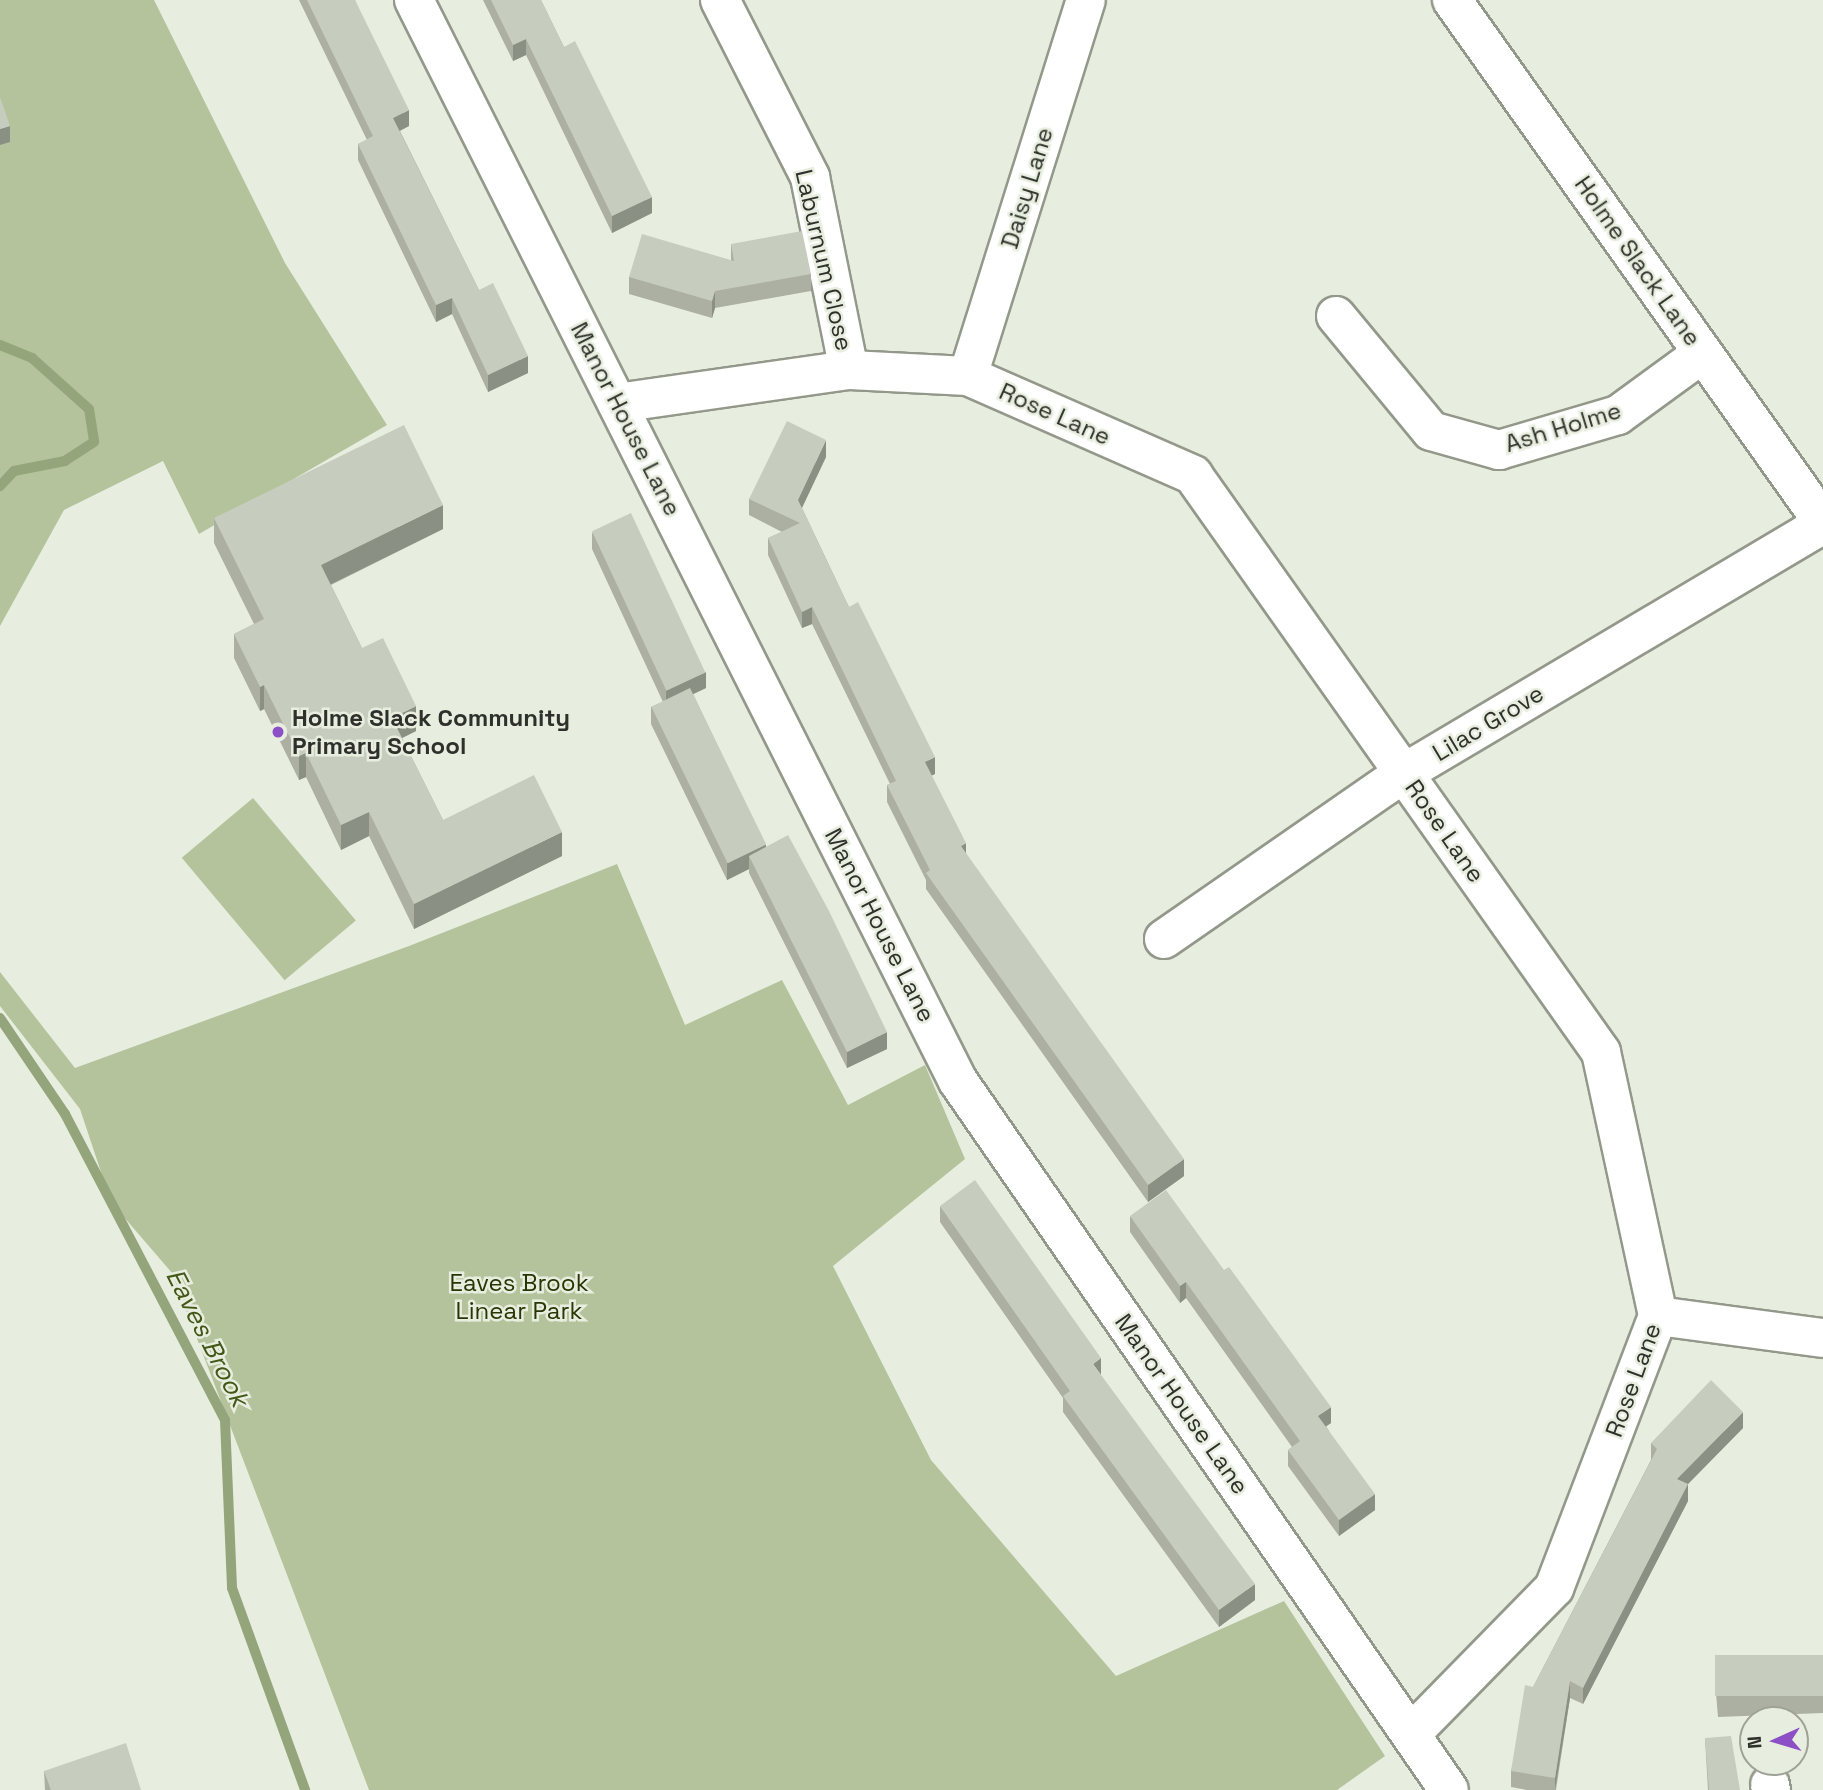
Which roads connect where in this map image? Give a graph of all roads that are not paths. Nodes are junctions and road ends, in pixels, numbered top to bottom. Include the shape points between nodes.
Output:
1 (414, 0) edge
2 (720, 0) edge
3 (1086, 0) edge
4 (1452, 0) edge
5 (1336, 316) dead end
6 (1703, 353) junction
7 (849, 370) junction
8 (968, 376) junction
9 (617, 403) junction
10 (1823, 523) edge
11 (1404, 773) junction
12 (1164, 939) dead end
13 (1658, 1316) junction
14 (1823, 1338) edge
15 (1411, 1734) junction
16 (1449, 1790) edge

1 - 9 street, Manor House Lane
2 - 7 street, Laburnum Close via 810,177
3 - 8 street, Daisy Lane
4 - 6 street, Holme Slack Lane
5 - 6 street, Ash Holme via 1431,431 1499,450 1618,415
6 - 10 street, Holme Slack Lane
7 - 8 street, Rose Lane
7 - 9 street, Rose Lane
8 - 11 street, Rose Lane via 1194,475
9 - 15 street, Manor House Lane via 958,1081
10 - 11 street, Lilac Grove
11 - 12 street, Lilac Grove
11 - 13 street, Rose Lane via 1601,1052
13 - 14 street
13 - 15 street, Rose Lane via 1554,1587
15 - 16 street, Manor House Lane

